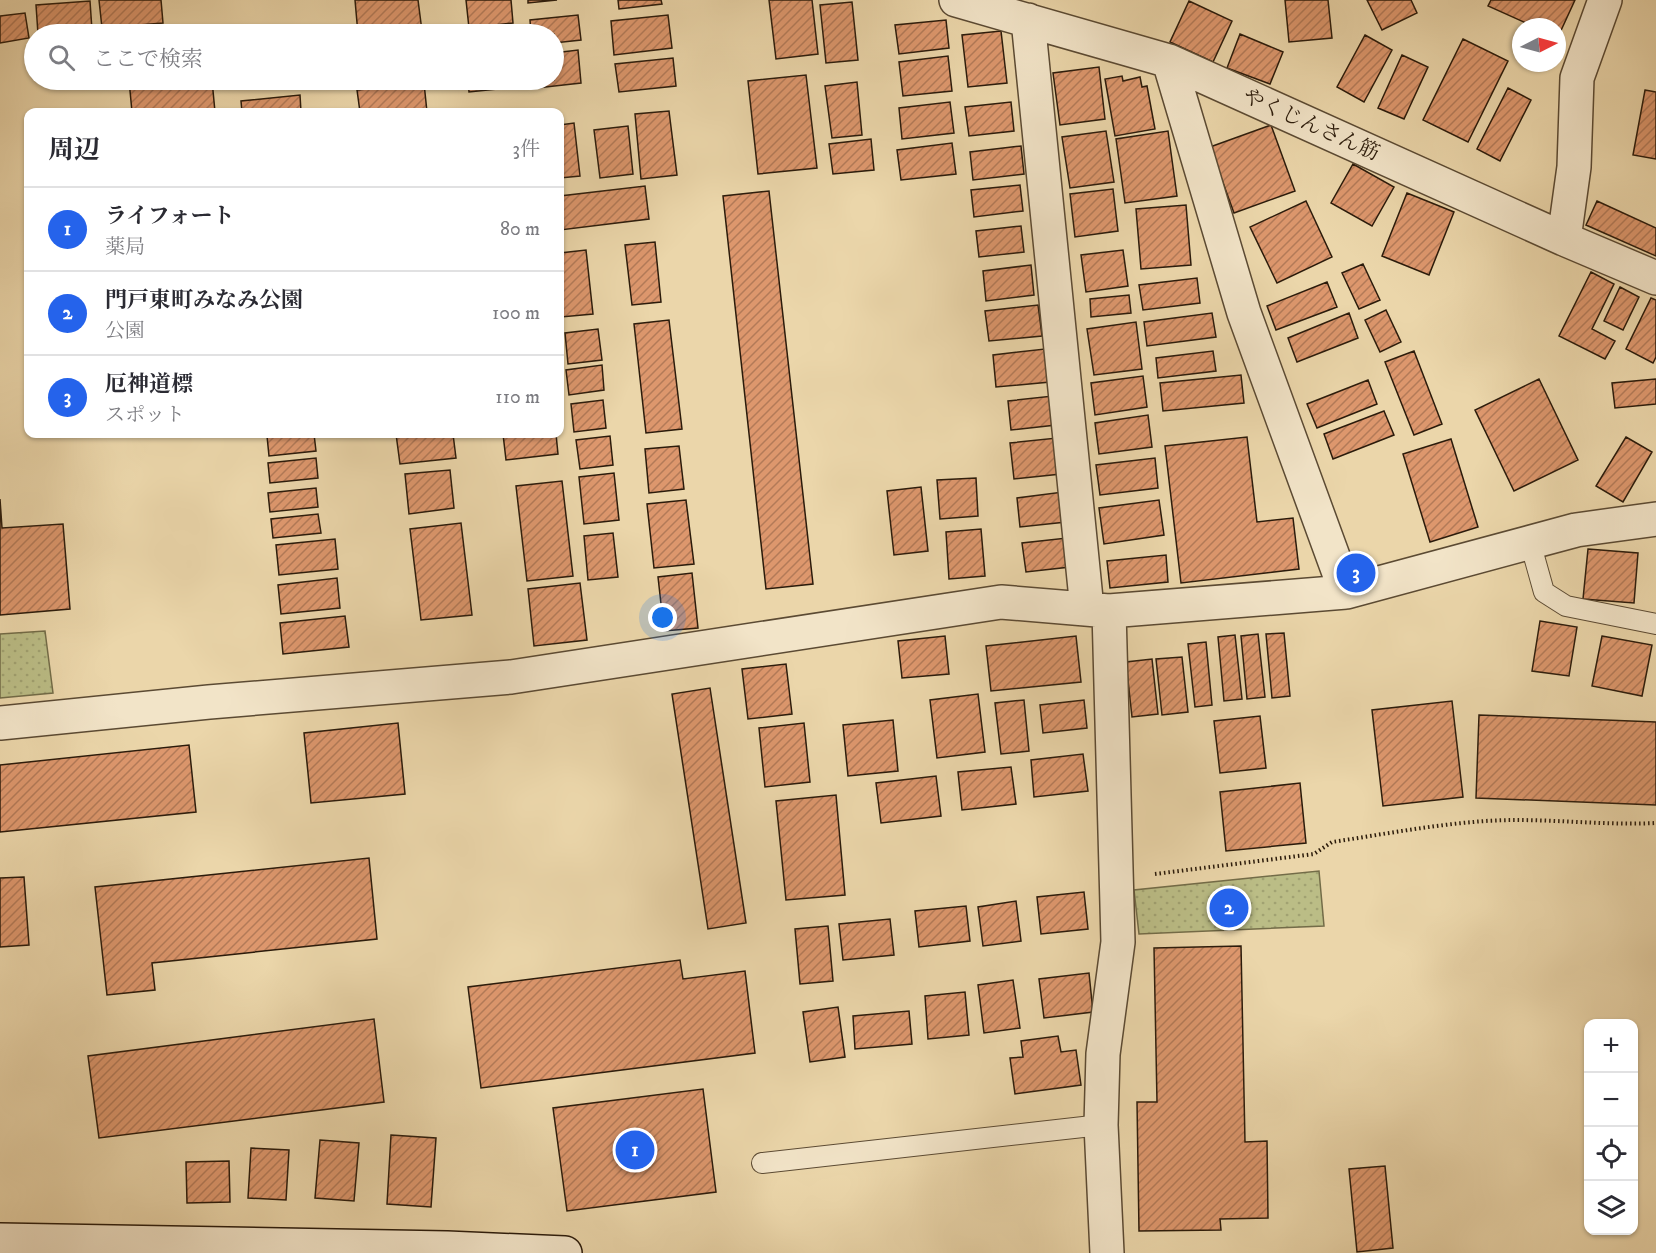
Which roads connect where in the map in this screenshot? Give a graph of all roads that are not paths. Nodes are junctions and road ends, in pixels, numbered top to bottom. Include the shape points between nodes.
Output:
1 (956, 0) edge
2 (1605, 0) edge
3 (1028, 20) junction
4 (1169, 61) junction
5 (1564, 239) junction
6 (1656, 278) edge
7 (1656, 519) edge
8 (1530, 542) junction
9 (1346, 592) junction
10 (1098, 610) junction
11 (1656, 624) edge
12 (0, 723) edge
13 (1101, 1125) junction
14 (762, 1162) dead end
15 (0, 1240) edge
16 (565, 1253) edge
17 (1107, 1253) edge

1 - 3 street, やくじんさん筋
2 - 5 street via 1576,78 1574,167
3 - 4 street, やくじんさん筋
3 - 10 street
4 - 5 street, やくじんさん筋
4 - 9 street via 1244,314
5 - 6 street, やくじんさん筋
7 - 8 street via 1576,530
8 - 9 street
8 - 11 lane via 1544,592 1566,606
9 - 10 street
10 - 12 street via 1001,602 511,677
10 - 13 street via 1118,942 1104,1054
13 - 14 lane
13 - 17 street
15 - 16 street

